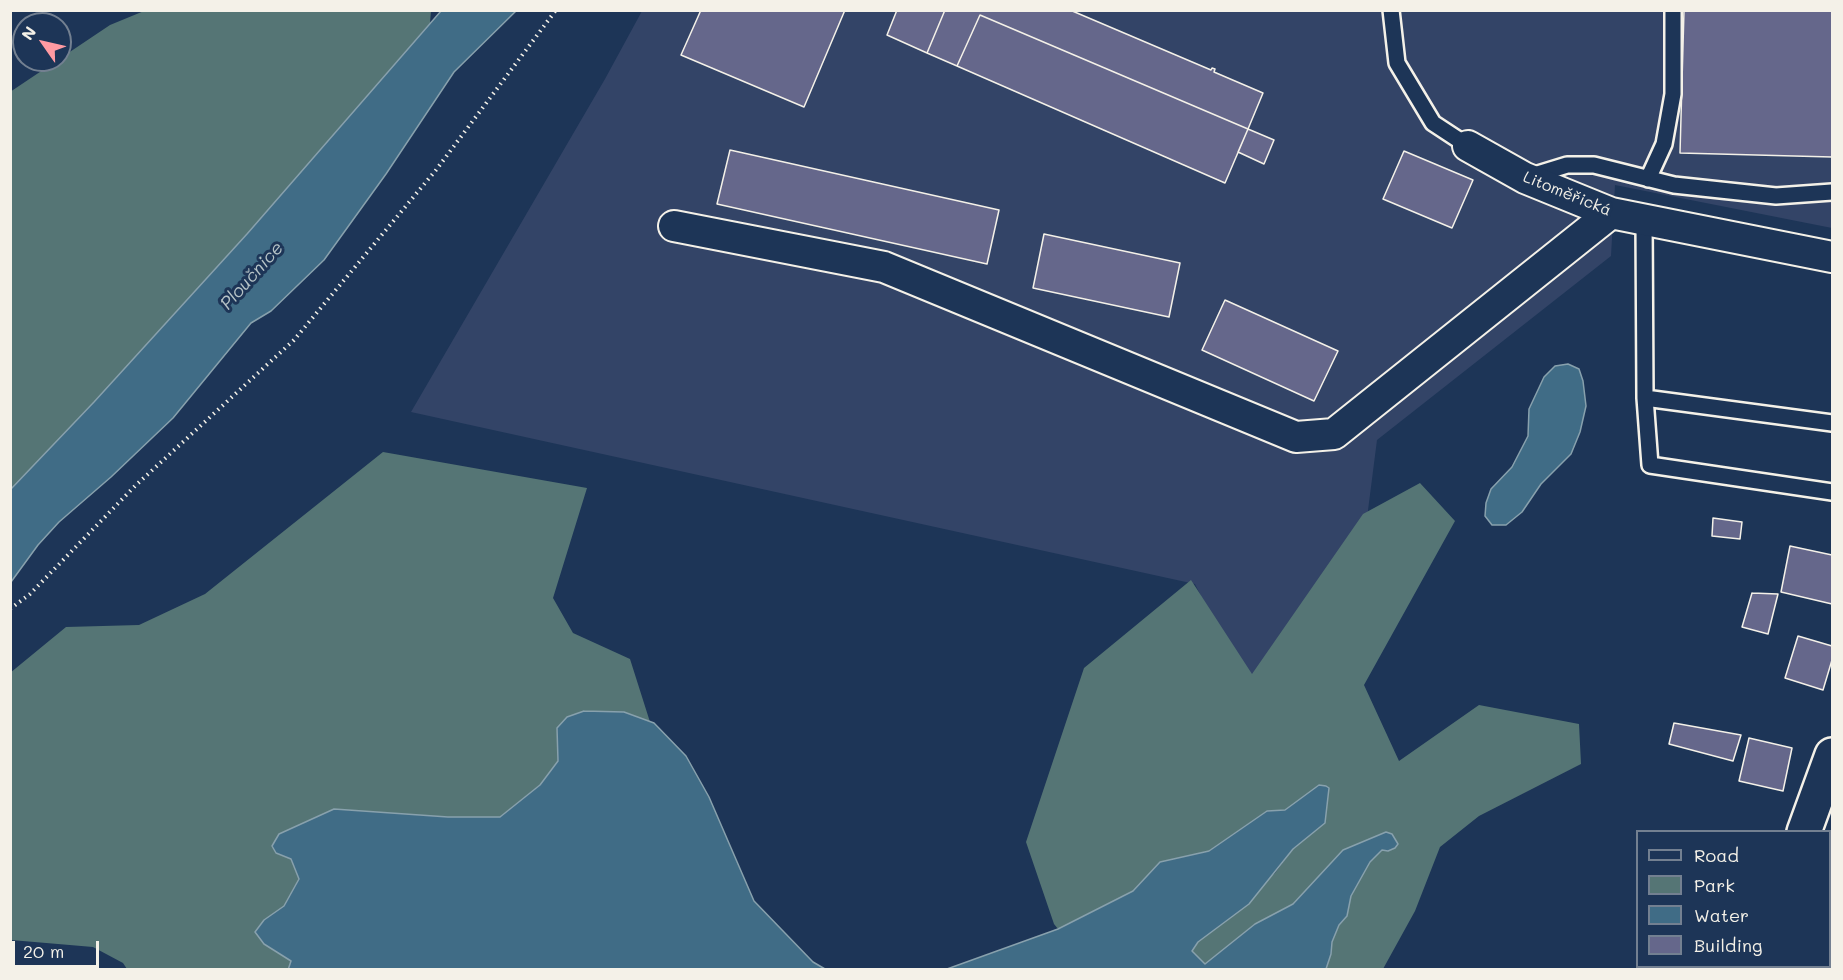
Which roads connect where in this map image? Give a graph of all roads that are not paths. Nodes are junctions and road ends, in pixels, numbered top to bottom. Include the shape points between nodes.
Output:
1 (1391, 10) edge
2 (1673, 10) edge
3 (1468, 146) joint
4 (1525, 178) junction
5 (1648, 179) junction
6 (1833, 192) edge
7 (1611, 213) junction
8 (1644, 219) junction
9 (674, 226) dead end
10 (1833, 257) edge
11 (1645, 398) junction
12 (1833, 423) edge
13 (1833, 492) edge
14 (1833, 755) edge
15 (1804, 830) edge

1 - 3 lane, Litoměřická via 1397,63 1433,123
2 - 5 lane via 1673,94 1664,144
3 - 4 street, Litoměřická
4 - 5 lane via 1567,165 1594,165
4 - 7 street, Litoměřická
5 - 6 lane via 1776,196
7 - 8 street, Litoměřická
7 - 9 street via 1334,434 1296,437 884,267
8 - 10 street, Litoměřická
8 - 11 lane
11 - 12 lane
11 - 13 lane via 1650,465
14 - 15 street

